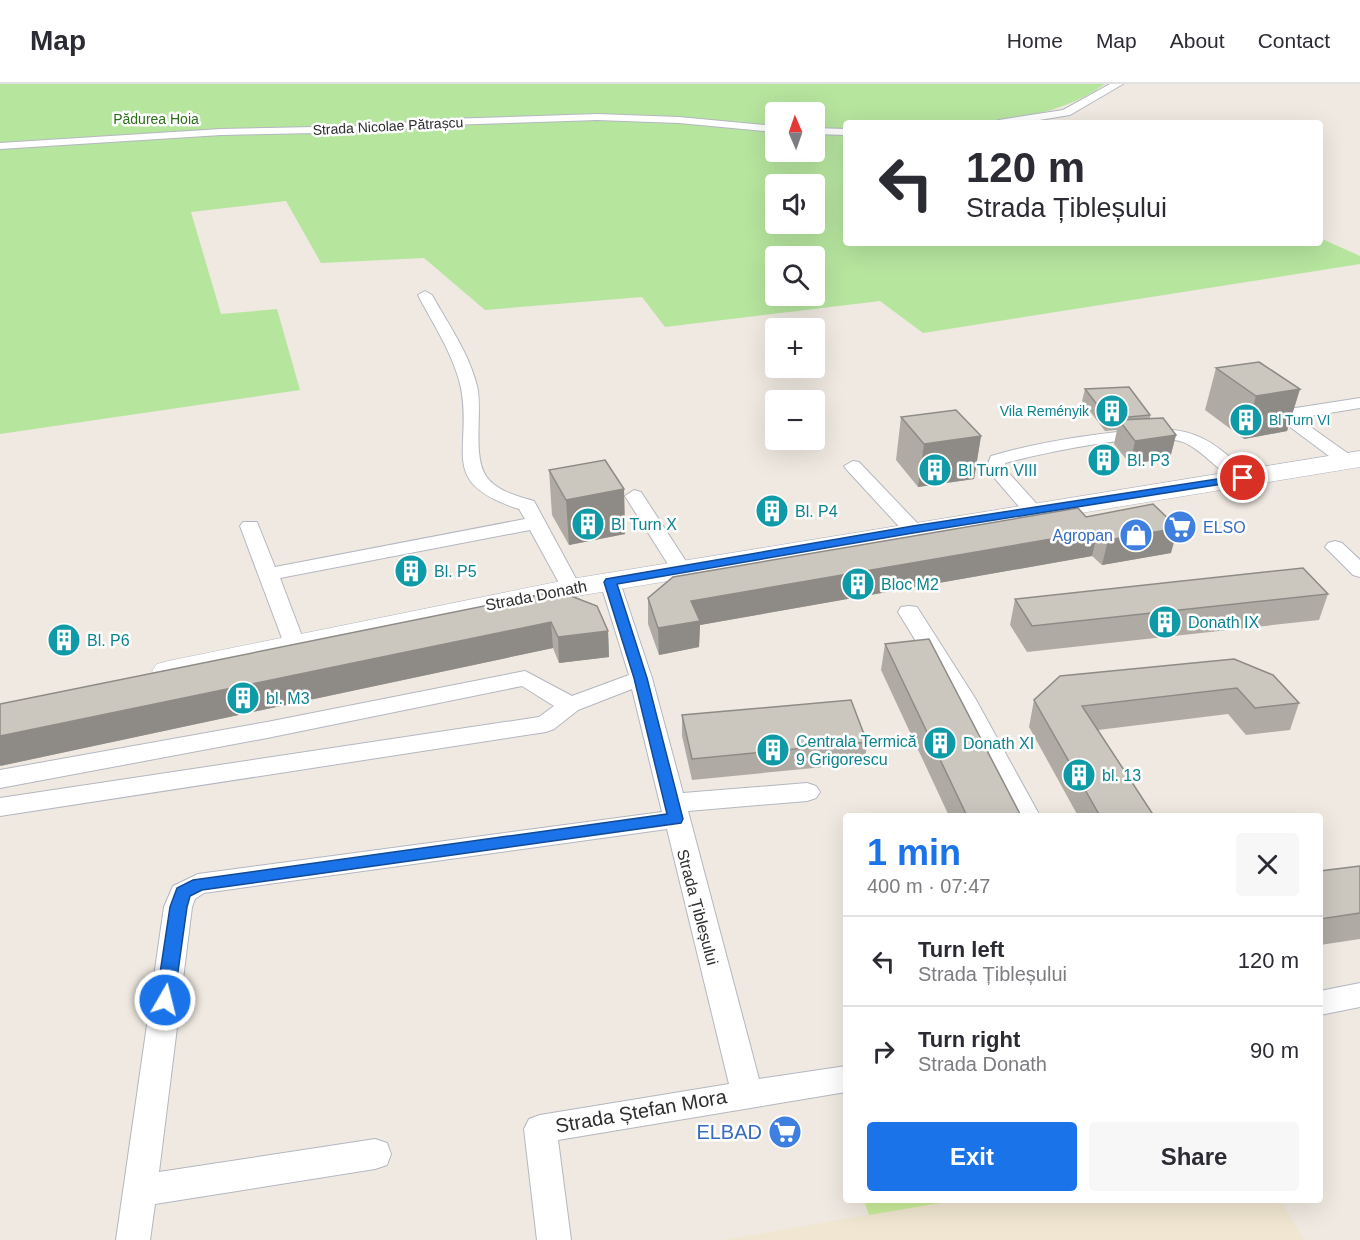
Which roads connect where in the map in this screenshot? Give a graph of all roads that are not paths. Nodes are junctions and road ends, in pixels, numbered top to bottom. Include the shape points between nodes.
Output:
1 (1118, 84) edge
2 (1019, 120) edge
3 (765, 128) edge
4 (825, 131) edge
5 (843, 132) edge
6 (0, 146) edge
7 (425, 295) dead end
8 (1360, 403) edge
9 (1354, 460) edge
10 (853, 466) dead end
11 (1243, 478) junction
12 (633, 496) dead end
13 (1034, 512) junction
14 (536, 523) junction
15 (250, 526) dead end
16 (913, 530) junction
17 (1335, 547) dead end
18 (681, 569) junction
19 (1360, 571) edge
20 (269, 574) junction
21 (610, 582) junction
22 (571, 588) junction
23 (909, 612) dead end
24 (294, 644) junction
25 (136, 678) edge
26 (640, 678) junction
27 (570, 705) junction
28 (0, 779) edge
29 (807, 792) dead end
30 (0, 807) edge
31 (674, 811) junction
32 (1025, 813) edge
33 (1360, 995) edge
34 (1323, 1002) edge
35 (843, 1079) edge
36 (747, 1093) junction
37 (375, 1154) dead end
38 (138, 1191) junction
39 (132, 1240) edge
40 (554, 1240) edge

1 - 2 street via 1066,113
3 - 6 street, Strada Nicolae Pătrașcu via 597,117 221,132
4 - 5 street
7 - 14 street via 469,386 469,459 479,483 501,499 527,505
8 - 9 street via 1283,415
9 - 11 main road, Strada Donath
10 - 16 street
11 - 13 main road, Strada Donath
11 - 13 street via 1197,442 1176,433 1154,433 997,460 995,468 999,474
12 - 18 street
13 - 16 main road, Strada Donath
14 - 20 street
14 - 22 street
15 - 20 street
16 - 18 main road, Strada Donath
17 - 19 street
18 - 21 main road, Strada Donath
20 - 24 street
21 - 22 main road, Strada Donath
21 - 26 street, Strada Țibleșului
22 - 24 main road, Strada Donath
23 - 32 street via 963,698
24 - 25 main road, Strada Donath
26 - 27 street
26 - 31 street, Strada Țibleșului
27 - 28 street via 525,678
27 - 30 street via 546,724
29 - 31 street
31 - 36 street, Strada Țibleșului
31 - 38 street via 198,884 183,893
33 - 34 street
35 - 36 street
36 - 40 street, Strada Ștefan Mora via 540,1129
37 - 38 street
38 - 39 street

